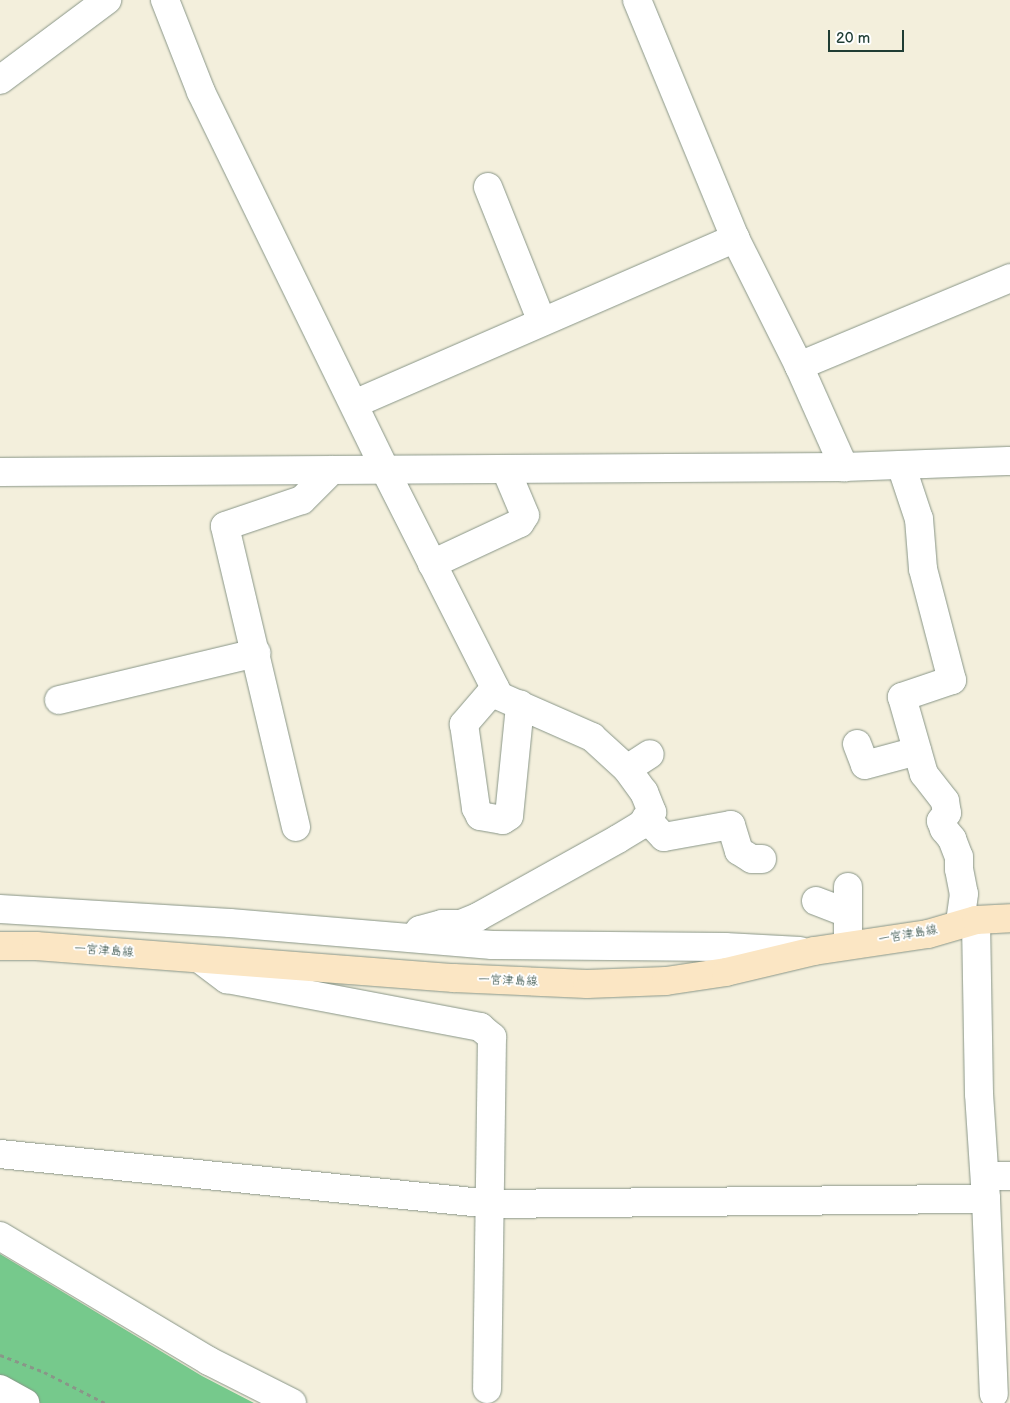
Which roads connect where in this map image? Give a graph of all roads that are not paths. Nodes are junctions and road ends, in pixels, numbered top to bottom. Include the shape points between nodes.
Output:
1 (107, 0) edge
2 (165, 0) edge
3 (637, 0) edge
4 (0, 80) edge
5 (488, 187) dead end
6 (735, 238) junction
7 (1010, 278) edge
8 (542, 322) junction
9 (799, 366) junction
10 (354, 404) junction
11 (1010, 461) edge
12 (902, 465) junction
13 (844, 467) junction
14 (332, 470) junction
15 (385, 470) junction
16 (506, 470) junction
17 (0, 472) edge
18 (432, 564) junction
19 (256, 653) junction
20 (495, 688) junction
21 (59, 700) dead end
22 (520, 705) junction
23 (858, 744) dead end
24 (917, 751) junction
25 (650, 754) dead end
26 (627, 769) junction
27 (646, 818) junction
28 (296, 827) dead end
29 (762, 859) dead end
30 (816, 901) dead end
31 (0, 909) edge
32 (1010, 918) edge
33 (968, 922) junction
34 (414, 938) junction
35 (848, 945) junction
36 (0, 946) edge
37 (814, 951) junction
38 (200, 958) junction
39 (0, 1154) edge
40 (994, 1184) edge
41 (489, 1204) junction
42 (0, 1236) edge
43 (487, 1389) dead end
44 (0, 1390) edge
45 (994, 1394) dead end
46 (25, 1403) edge
47 (292, 1403) edge

1 - 4 street
2 - 10 street via 201,92
3 - 6 street
5 - 8 street
6 - 8 street
6 - 9 street
7 - 9 street
8 - 10 street
9 - 13 street
10 - 15 street
11 - 12 street
12 - 13 street
12 - 24 street via 919,519 923,569 952,680 902,697
13 - 16 street
14 - 15 street
14 - 17 street
14 - 19 street via 302,500 225,526
15 - 16 street
15 - 18 street
16 - 18 street via 525,515 520,523
18 - 20 street
19 - 21 street
19 - 28 street
20 - 22 street via 499,696
20 - 22 street via 454,725 480,816 503,820 509,816
22 - 26 street via 592,737
23 - 24 street via 864,765
24 - 33 street via 924,774 945,801 947,813 941,821 959,857
25 - 26 street
26 - 27 street via 644,792 652,812
27 - 29 street via 664,837 731,825 739,851 752,859
27 - 34 street via 641,825 618,839 478,917 461,924 442,924 420,930
30 - 35 street via 848,900
31 - 34 street
32 - 33 main road, 一宮津島線
33 - 35 main road, 一宮津島線 via 928,934
33 - 40 street via 979,1094
34 - 37 street via 502,946 725,947
35 - 37 main road, 一宮津島線
36 - 38 main road, 一宮津島線
37 - 38 main road, 一宮津島線 via 726,972 666,981 586,984 454,978
38 - 41 street via 227,980 480,1027 492,1037
39 - 41 street
40 - 41 street
40 - 45 street
41 - 43 street
42 - 47 street via 209,1361
44 - 46 street

